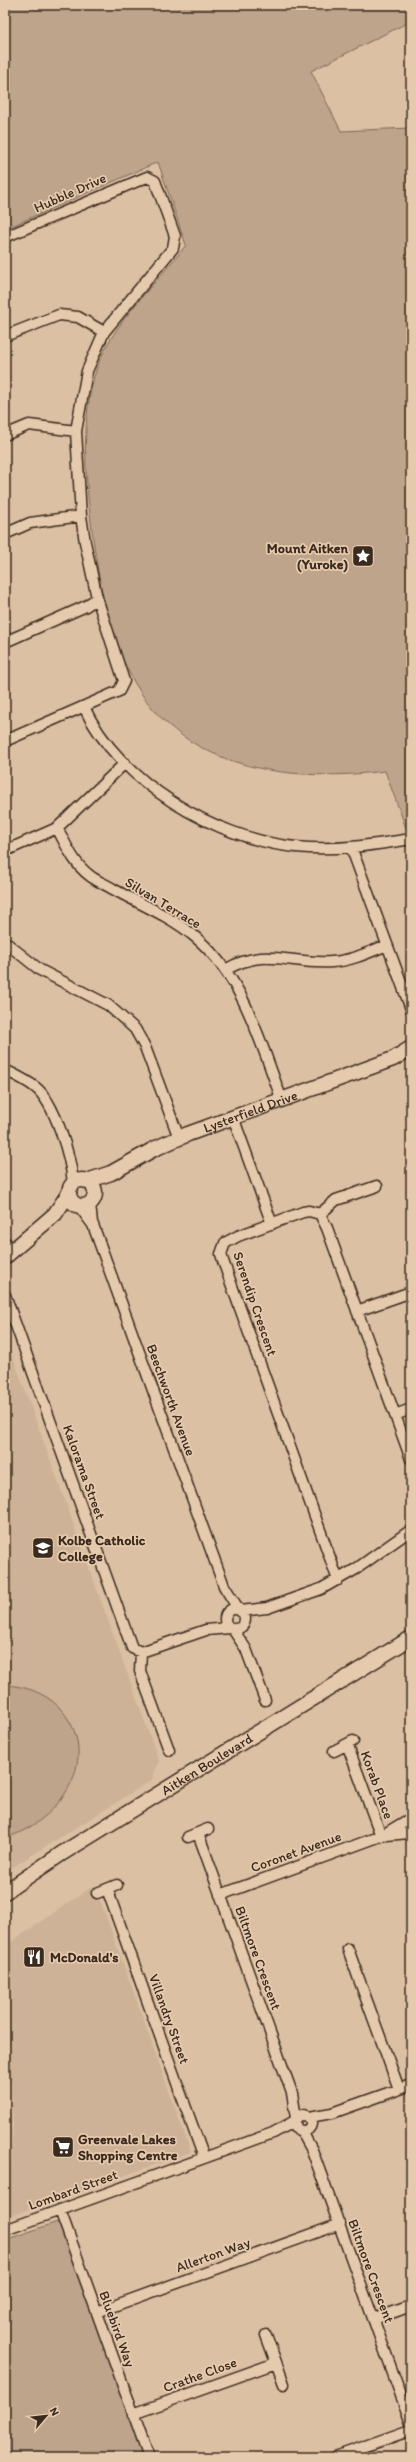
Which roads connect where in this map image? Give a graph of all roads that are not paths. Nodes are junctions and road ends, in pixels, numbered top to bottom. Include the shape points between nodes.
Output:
1 (5, 237) edge
2 (104, 332) junction
3 (5, 336) edge
4 (76, 431) junction
5 (5, 435) edge
6 (81, 516) junction
7 (5, 534) edge
8 (97, 598) junction
9 (5, 642) edge
10 (84, 707) junction
11 (5, 741) edge
12 (125, 763) junction
13 (57, 828) junction
14 (411, 839) edge
15 (351, 847) junction
16 (5, 851) edge
17 (5, 942) edge
18 (387, 945) junction
19 (225, 970) junction
20 (411, 1009) edge
21 (411, 1048) edge
22 (411, 1058) edge
23 (393, 1059) junction
24 (5, 1070) edge
25 (282, 1100) junction
26 (233, 1117) junction
27 (179, 1138) junction
28 (377, 1186) dead end
29 (81, 1193) junction
30 (320, 1214) junction
31 (272, 1224) junction
32 (8, 1250) edge
33 (411, 1292) edge
34 (6, 1298) edge
35 (357, 1311) junction
36 (411, 1409) edge
37 (395, 1415) junction
38 (411, 1459) edge
39 (411, 1530) edge
40 (338, 1580) junction
41 (224, 1586) junction
42 (266, 1608) junction
43 (240, 1610) junction
44 (227, 1613) junction
45 (243, 1624) junction
46 (231, 1628) junction
47 (206, 1630) junction
48 (411, 1638) edge
49 (246, 1649) junction
50 (141, 1652) junction
51 (265, 1700) dead end
52 (169, 1750) dead end
53 (334, 1751) dead end
54 (408, 1819) edge
55 (208, 1830) dead end
56 (198, 1833) junction
57 (410, 1834) edge
58 (381, 1836) junction
59 (188, 1837) dead end
60 (117, 1885) dead end
61 (107, 1889) junction
62 (5, 1892) edge
63 (97, 1893) dead end
64 (220, 1895) junction
65 (348, 1948) dead end
66 (411, 2085) edge
67 (399, 2089) junction
68 (303, 2123) junction
69 (204, 2158) junction
70 (60, 2210) junction
71 (5, 2222) edge
72 (340, 2224) junction
73 (19, 2225) junction
74 (5, 2230) edge
75 (411, 2306) edge
76 (97, 2312) junction
77 (374, 2320) junction
78 (266, 2335) dead end
79 (276, 2363) junction
80 (284, 2384) dead end
81 (133, 2414) junction
82 (411, 2424) edge
83 (411, 2430) edge
84 (149, 2457) edge
85 (335, 2457) edge

1 - 2 street, Hubble Drive via 136,180 147,177 155,181 175,236 173,248
2 - 3 street via 78,317 59,315
2 - 4 street via 87,372
4 - 5 street via 29,425
4 - 6 street
6 - 7 street via 30,523
6 - 8 street
8 - 9 street via 86,606
8 - 10 street via 124,681 119,691
10 - 11 street
10 - 12 street via 98,732
12 - 13 street
12 - 15 street via 186,810 244,836 296,847
13 - 16 street
13 - 19 street, Silvan Terrace via 72,857 89,875 194,936
14 - 15 street
15 - 18 street
17 - 27 street via 40,970 108,1005 134,1029 145,1047
18 - 19 street via 338,962 300,962 263,956 243,961
18 - 20 street
19 - 25 street, Silvan Terrace via 249,1012
21 - 23 main road, Lysterfield Drive
22 - 23 main road, Lysterfield Drive
23 - 25 main road, Lysterfield Drive
24 - 29 street, Beechworth Avenue via 35,1087 42,1094 53,1114
25 - 26 main road, Lysterfield Drive
26 - 27 main road, Lysterfield Drive
26 - 31 street
27 - 29 main road, Lysterfield Drive via 134,1159
28 - 30 street via 336,1200
29 - 32 main road, Lysterfield Drive
29 - 41 street, Beechworth Avenue
30 - 31 street, Serendip Crescent via 309,1211
30 - 35 street
31 - 40 street, Serendip Crescent via 231,1239 222,1248 221,1254
33 - 35 street
34 - 50 street, Kalorama Street via 132,1648
35 - 37 street
36 - 37 street
37 - 38 street
39 - 40 street
40 - 42 street via 321,1589
41 - 43 street, Beechworth Avenue
41 - 44 street, Beechworth Avenue
42 - 43 street
42 - 45 street
43 - 44 street via 233,1609
43 - 45 street via 244,1616
44 - 46 street via 225,1620
44 - 47 street
45 - 46 street via 238,1628
45 - 49 street
46 - 47 street
46 - 49 street
47 - 50 street
48 - 62 main road, Aitken Boulevard via 61,1854
49 - 51 street
50 - 52 street via 140,1672
53 - 58 street, Korab Place via 350,1742
54 - 57 street via 405,1828
54 - 58 street, Coronet Avenue
55 - 56 street
56 - 59 street
56 - 64 street, Biltmore Crescent
57 - 58 street, Coronet Avenue
58 - 64 street, Coronet Avenue
60 - 61 street
61 - 63 street
61 - 69 street, Villandry Street
64 - 68 street, Biltmore Crescent
65 - 67 street
66 - 67 street, Lombard Street
67 - 68 street, Lombard Street
68 - 69 street, Lombard Street
68 - 72 street, Biltmore Crescent
69 - 70 street, Lombard Street
70 - 73 street, Lombard Street
70 - 76 street, Bluebird Way
71 - 73 street, Lombard Street
72 - 76 street, Allerton Way
72 - 77 street, Biltmore Crescent
73 - 74 street, Lombard Street
75 - 77 street
76 - 81 street, Bluebird Way
77 - 82 street, Biltmore Crescent
78 - 79 street
79 - 80 street
79 - 81 street, Crathe Close
81 - 84 street, Bluebird Way
83 - 85 street

